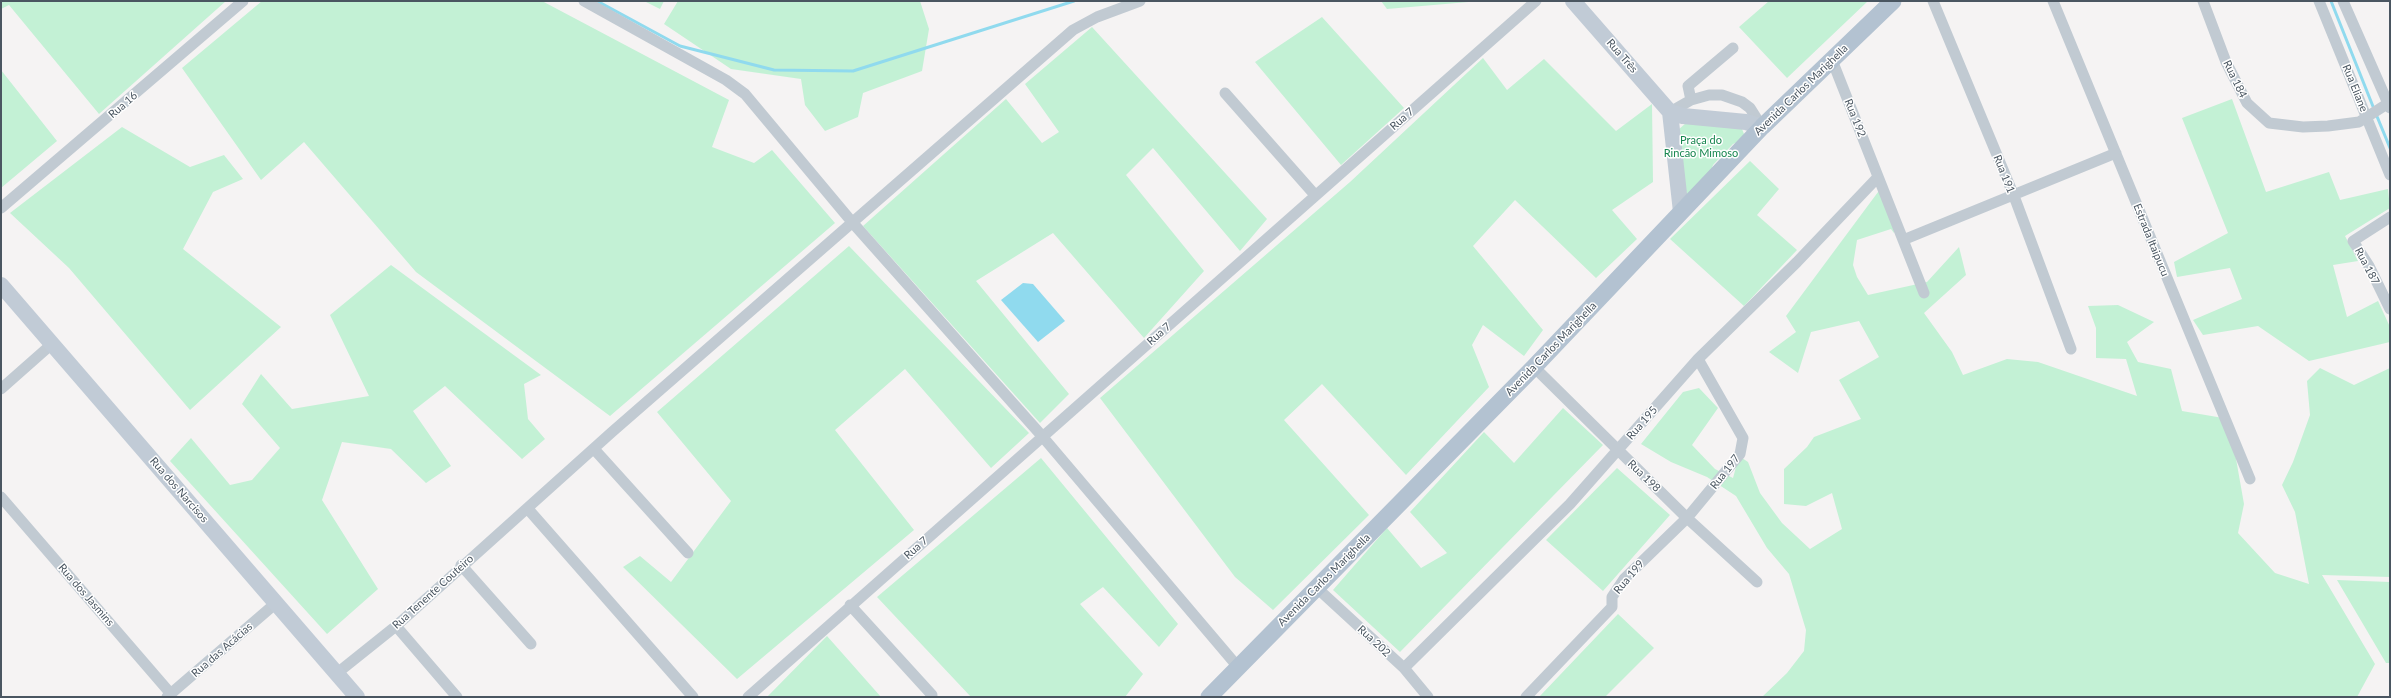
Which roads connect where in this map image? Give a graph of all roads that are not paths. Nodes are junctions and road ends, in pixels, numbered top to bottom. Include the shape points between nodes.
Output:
1 (243, 1) edge
2 (584, 1) edge
3 (1140, 1) edge
4 (1536, 1) edge
5 (1573, 1) edge
6 (1893, 1) edge
7 (1934, 1) edge
8 (2053, 1) edge
9 (2203, 1) edge
10 (2319, 1) edge
11 (2343, 1) edge
12 (1733, 48) dead end
13 (1832, 60) junction
14 (1225, 93) dead end
15 (1691, 100) junction
16 (2389, 104) edge
17 (1670, 112) junction
18 (2366, 117) junction
19 (1762, 127) junction
20 (2116, 153) junction
21 (2390, 176) edge
22 (1878, 177) junction
23 (1315, 195) junction
24 (2014, 196) junction
25 (1, 208) edge
26 (1681, 212) junction
27 (2390, 217) edge
28 (852, 222) junction
29 (1903, 240) junction
30 (1, 285) edge
31 (1924, 293) dead end
32 (2390, 309) edge
33 (53, 343) junction
34 (2071, 349) dead end
35 (1698, 359) junction
36 (1534, 367) junction
37 (1, 389) edge
38 (1042, 436) junction
39 (594, 449) junction
40 (1618, 451) junction
41 (2250, 478) dead end
42 (1, 497) edge
43 (528, 509) junction
44 (1687, 518) junction
45 (688, 553) dead end
46 (461, 565) junction
47 (1757, 582) dead end
48 (1317, 588) junction
49 (276, 603) junction
50 (850, 606) junction
51 (396, 626) junction
52 (531, 644) dead end
53 (1238, 667) junction
54 (1404, 668) junction
55 (336, 674) junction
56 (169, 695) edge
57 (932, 695) dead end
58 (357, 697) edge
59 (457, 697) edge
60 (693, 697) edge
61 (748, 697) edge
62 (1209, 697) edge
63 (1428, 697) edge
64 (1526, 697) edge

1 - 25 street, Rua 16
2 - 28 street via 745,94
3 - 28 street, Rua Tenente Couteiro via 1097,17 1073,30
4 - 23 street, Rua 7
5 - 17 street, Rua Três
6 - 13 main road, Avenida Carlos Marighella
7 - 24 street, Rua 191
8 - 20 street, Estrada Itaipucu
9 - 18 street, Rua 184 via 2226,62 2247,103 2269,123 2287,126 2328,126 2359,122
10 - 18 street, Rua Eliane
11 - 16 street
12 - 15 street via 1688,86
13 - 19 main road, Avenida Carlos Marighella
13 - 22 street, Rua 192
14 - 23 street
15 - 17 street
15 - 19 street via 1709,95 1732,97 1750,108
16 - 18 street, Rua 184
17 - 19 street via 1682,116 1746,122
17 - 26 street
18 - 21 street, Rua Eliane
19 - 26 main road, Avenida Carlos Marighella
20 - 24 street
20 - 41 street, Estrada Itaipucu
22 - 29 street
22 - 35 street, Rua 195 via 1797,262
23 - 38 street, Rua 7
24 - 29 street
24 - 34 street, Rua 191
26 - 36 main road, Avenida Carlos Marighella
27 - 32 street, Rua 187 via 2353,241
28 - 38 street
28 - 39 street, Rua Tenente Couteiro
29 - 31 street
30 - 33 street, Rua dos Narcisos
33 - 37 street
33 - 49 street, Rua dos Narcisos
35 - 40 street, Rua 195
35 - 44 street, Rua 197 via 1733,417 1743,438 1743,444 1731,468
36 - 40 street, Rua 198
36 - 48 main road, Avenida Carlos Marighella
38 - 50 street, Rua 7
38 - 53 street
39 - 43 street, Rua Tenente Couteiro
39 - 45 street
40 - 44 street, Rua 198
40 - 54 street, Rua 195 via 1565,509
42 - 56 street, Rua dos Jasmins
43 - 46 street, Rua Tenente Couteiro
43 - 60 street
44 - 47 street, Rua 198
44 - 64 street, Rua 199 via 1624,579 1612,597 1612,607
46 - 51 street, Rua Tenente Couteiro
46 - 52 street
48 - 53 main road, Avenida Carlos Marighella
48 - 54 street, Rua 202
49 - 55 street, Rua dos Narcisos
49 - 56 street, Rua das Acácias
50 - 57 street
50 - 61 street, Rua 7
51 - 55 street, Rua Tenente Couteiro
51 - 59 street
53 - 62 main road, Avenida Carlos Marighella
54 - 63 street, Rua 202
55 - 58 street, Rua dos Narcisos

